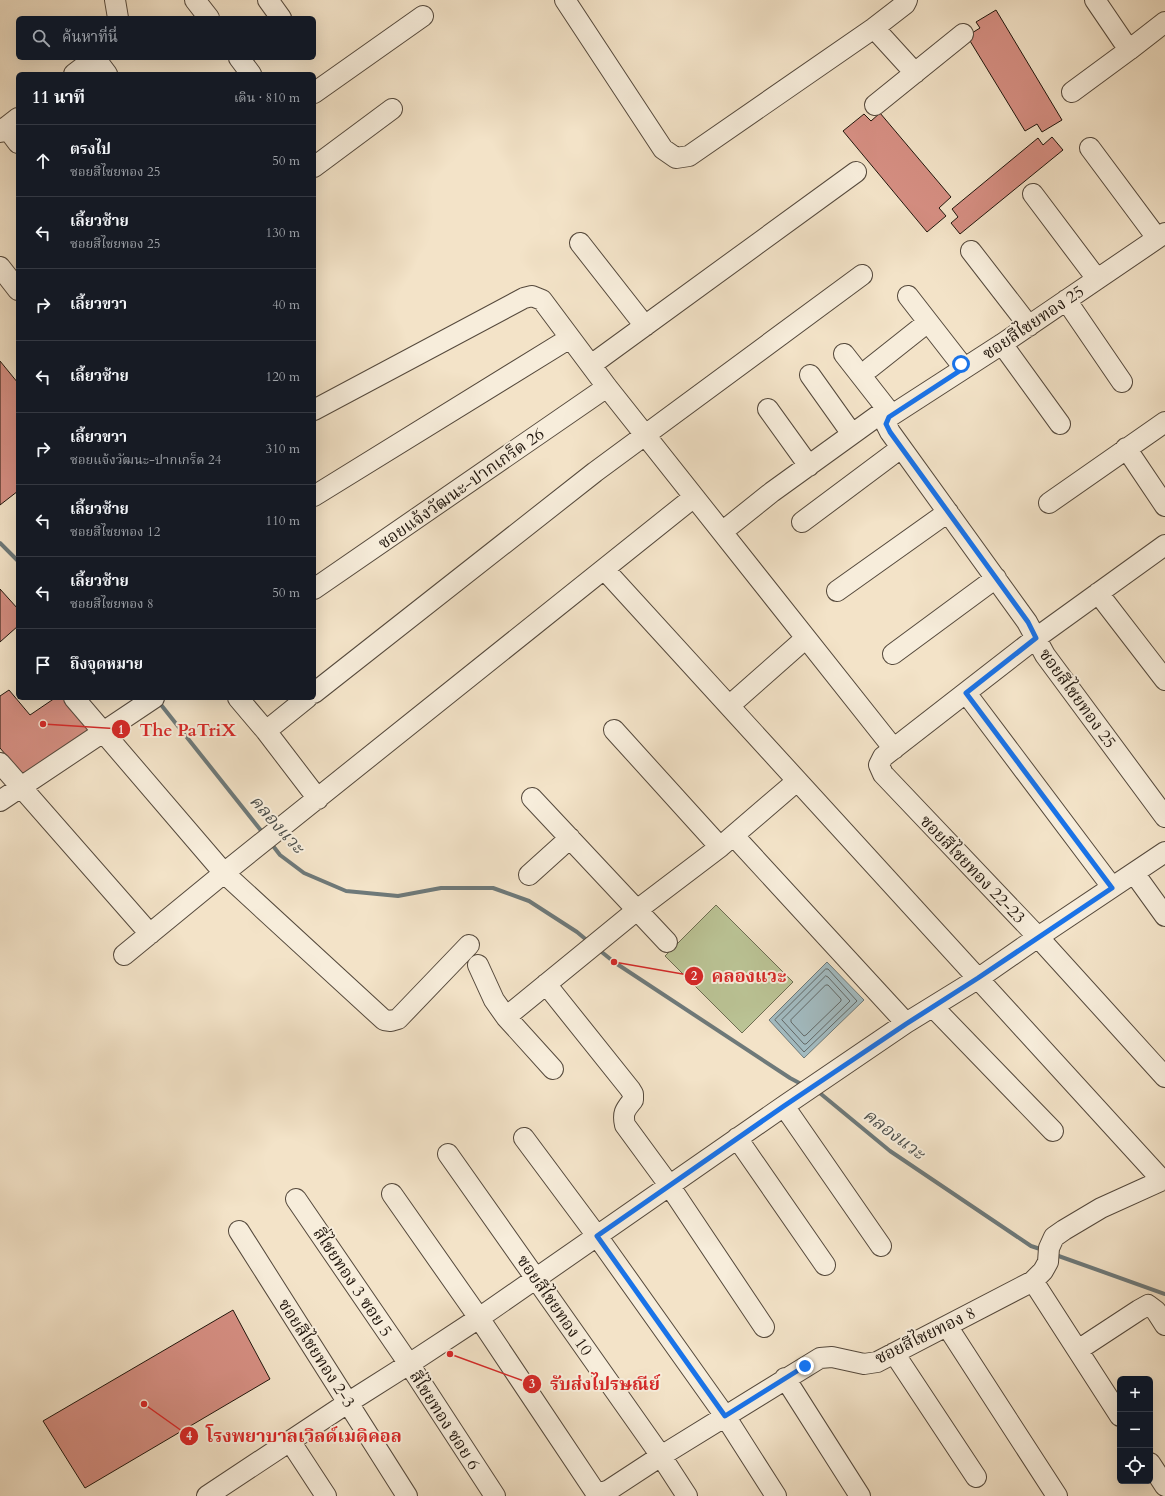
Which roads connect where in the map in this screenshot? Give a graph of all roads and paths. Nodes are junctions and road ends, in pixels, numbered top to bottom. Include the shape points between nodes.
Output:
1 (195, 0) edge
2 (268, 0) edge
3 (565, 0) edge
4 (907, 0) edge
5 (1095, 0) edge
6 (207, 16) edge
7 (280, 16) edge
8 (423, 16) dead end
9 (1165, 22) edge
10 (874, 28) junction
11 (963, 34) dead end
12 (1129, 50) junction
13 (92, 60) edge
14 (96, 60) edge
15 (240, 60) edge
16 (77, 72) edge
17 (106, 72) edge
18 (250, 72) edge
19 (915, 73) junction
20 (316, 92) edge
21 (1072, 92) dead end
22 (875, 105) dead end
23 (392, 109) dead end
24 (1090, 148) dead end
25 (316, 162) edge
26 (856, 172) dead end
27 (1033, 194) dead end
28 (1161, 236) edge
29 (580, 243) dead end
30 (971, 251) dead end
31 (0, 266) edge
32 (862, 275) dead end
33 (1097, 279) junction
34 (16, 287) edge
35 (908, 296) dead end
36 (1066, 300) junction
37 (928, 322) junction
38 (645, 326) junction
39 (1029, 326) junction
40 (570, 338) junction
41 (1002, 344) junction
42 (844, 354) dead end
43 (591, 365) junction
44 (870, 368) dead end
45 (964, 368) junction
46 (810, 375) dead end
47 (1122, 382) dead end
48 (607, 387) junction
49 (316, 409) edge
50 (768, 409) dead end
51 (1165, 422) edge
52 (1060, 424) dead end
53 (852, 434) junction
54 (646, 436) junction
55 (901, 448) junction
56 (1126, 448) junction
57 (809, 466) junction
58 (316, 495) edge
59 (694, 497) junction
60 (1049, 503) dead end
61 (1165, 506) edge
62 (948, 512) junction
63 (802, 522) dead end
64 (722, 532) junction
65 (1165, 545) edge
66 (604, 569) junction
67 (996, 578) junction
68 (316, 588) edge
69 (837, 591) dead end
70 (1098, 593) junction
71 (806, 638) junction
72 (1036, 638) junction
73 (893, 654) dead end
74 (1165, 680) edge
75 (316, 691) edge
76 (966, 693) junction
77 (76, 700) edge
78 (152, 700) edge
79 (240, 700) edge
80 (305, 700) edge
81 (729, 706) junction
82 (614, 730) dead end
83 (266, 731) junction
84 (103, 733) junction
85 (894, 749) junction
86 (0, 763) edge
87 (797, 781) junction
88 (21, 787) junction
89 (318, 798) junction
90 (532, 798) dead end
91 (0, 801) edge
92 (1165, 817) edge
93 (570, 838) junction
94 (727, 842) junction
95 (1165, 852) edge
96 (224, 873) junction
97 (1134, 873) junction
98 (529, 875) dead end
99 (1112, 888) junction
100 (637, 910) junction
101 (1165, 916) edge
102 (150, 934) junction
103 (1038, 937) junction
104 (667, 942) dead end
105 (469, 945) dead end
106 (124, 954) dead end
107 (478, 965) dead end
108 (978, 978) junction
109 (546, 984) junction
110 (933, 1007) junction
111 (506, 1018) junction
112 (906, 1024) junction
113 (552, 1070) dead end
114 (1165, 1077) edge
115 (784, 1106) junction
116 (1053, 1132) dead end
117 (524, 1138) dead end
118 (737, 1138) junction
119 (448, 1154) dead end
120 (1164, 1179) edge
121 (668, 1185) junction
122 (392, 1194) dead end
123 (296, 1199) dead end
124 (239, 1231) dead end
125 (597, 1236) junction
126 (881, 1246) dead end
127 (825, 1265) dead end
128 (536, 1278) junction
129 (1033, 1281) junction
130 (479, 1318) junction
131 (1165, 1325) edge
132 (947, 1326) junction
133 (764, 1327) dead end
134 (1078, 1350) junction
135 (894, 1353) junction
136 (409, 1364) junction
137 (784, 1378) junction
138 (349, 1402) junction
139 (1117, 1412) edge
140 (725, 1416) junction
141 (290, 1441) junction
142 (661, 1456) junction
143 (1153, 1468) edge
144 (976, 1477) dead end
145 (1165, 1486) edge
146 (231, 1490) edge
147 (207, 1496) edge
148 (326, 1496) edge
149 (407, 1496) edge
150 (495, 1496) edge
151 (686, 1496) edge
152 (776, 1496) edge
153 (860, 1496) edge
154 (1057, 1496) edge

1 - 6 street
2 - 7 street
3 - 10 street via 663,149 676,158 689,156
4 - 10 street
5 - 12 street
8 - 20 street
9 - 12 street
10 - 19 street
11 - 19 street
12 - 21 street
13 - 16 street
14 - 17 street
15 - 18 street
19 - 22 street
23 - 25 street
24 - 28 street
26 - 38 street
27 - 33 street
28 - 33 street, ซอยสีไชยทอง 25
29 - 38 street
30 - 39 street
31 - 34 street
32 - 54 street
33 - 36 street, ซอยสีไชยทอง 25
35 - 37 street
36 - 39 street, ซอยสีไชยทอง 25
36 - 47 street
37 - 44 street
37 - 45 street
38 - 43 street
39 - 41 street, ซอยสีไชยทอง 25
40 - 43 street
40 - 49 street via 542,300 532,296 524,298
40 - 58 street
41 - 45 street, ซอยสีไชยทอง 25
41 - 52 street
42 - 53 street via 886,410
43 - 48 street
45 - 55 street, ซอยสีไชยทอง 25 via 889,417 886,424
46 - 53 street
48 - 54 street
48 - 68 street, ซอยแจ้งวัฒนะ-ปากเกร็ด 26
50 - 57 street
51 - 56 street
53 - 57 street
54 - 59 street
54 - 75 street via 595,472
55 - 62 street, ซอยสีไชยทอง 25
55 - 63 street
56 - 60 street
56 - 61 street
57 - 64 street
59 - 64 street
59 - 66 street
62 - 67 street, ซอยสีไชยทอง 25
62 - 69 street
64 - 71 street
65 - 70 street
66 - 81 street
66 - 89 street
67 - 72 street, ซอยสีไชยทอง 25 via 1028,622
67 - 73 street
70 - 72 street
70 - 74 street
71 - 81 street
71 - 85 street
72 - 76 street
72 - 92 street, ซอยสีไชยทอง 25 via 1044,655
76 - 85 street
76 - 99 street
77 - 84 street
78 - 84 street
79 - 83 street
80 - 83 street
81 - 87 street
82 - 94 street
83 - 89 street
84 - 88 street
84 - 96 street
85 - 103 street, ซอยสีไชยทอง 22-23 via 883,757 879,765 883,774
86 - 88 street
87 - 94 street
87 - 108 street
88 - 91 street
88 - 102 street
89 - 96 street
90 - 93 street
93 - 98 street
93 - 100 street
94 - 100 street
94 - 112 street
95 - 97 street
96 - 102 street
96 - 105 street via 384,1020 398,1019
97 - 99 street
97 - 101 street
99 - 103 street
100 - 104 street
100 - 109 street
102 - 106 street
103 - 108 street
103 - 114 street, ซอยสีไชยทอง 22-23
107 - 111 street via 494,1000
108 - 110 street
108 - 120 street
109 - 111 street
109 - 121 street via 630,1089 634,1100 624,1112 625,1125
110 - 112 street
110 - 116 street
111 - 113 street
112 - 115 street
115 - 118 street
115 - 126 street
117 - 125 street
118 - 121 street
118 - 127 street
119 - 128 street, ซอยสีไชยทอง 10
120 - 129 street, ซอยสีไชยทอง 8 via 1101,1208 1054,1237 1043,1271
121 - 125 street
121 - 133 street
122 - 130 street
123 - 136 street, สี่ไชยทอง 3 ซอย 5
124 - 138 street, ซอยสีไชยทอง 2-3
125 - 128 street
125 - 140 street
128 - 130 street
128 - 142 street, ซอยสีไชยทอง 10
129 - 132 street, ซอยสีไชยทอง 8
129 - 134 street
130 - 136 street
130 - 142 street, ซอยสีไชยทอง 8 via 594,1490 601,1493 609,1490
131 - 134 street via 1156,1311 1148,1306
132 - 135 street, ซอยสีไชยทอง 8
132 - 154 street
134 - 139 street
135 - 137 street, ซอยสีไชยทอง 8 via 878,1362 864,1364 832,1357 820,1358
135 - 144 street
136 - 138 street
136 - 150 street, สี่ไชยทอง ซอย 6
137 - 140 street, ซอยสีไชยทอง 8
137 - 153 street
138 - 141 street
138 - 149 street, ซอยสีไชยทอง 2-3
140 - 142 street, ซอยสีไชยทอง 8
140 - 152 street
141 - 146 street
141 - 148 street
142 - 151 street, ซอยสีไชยทอง 10
143 - 145 street
146 - 147 street

